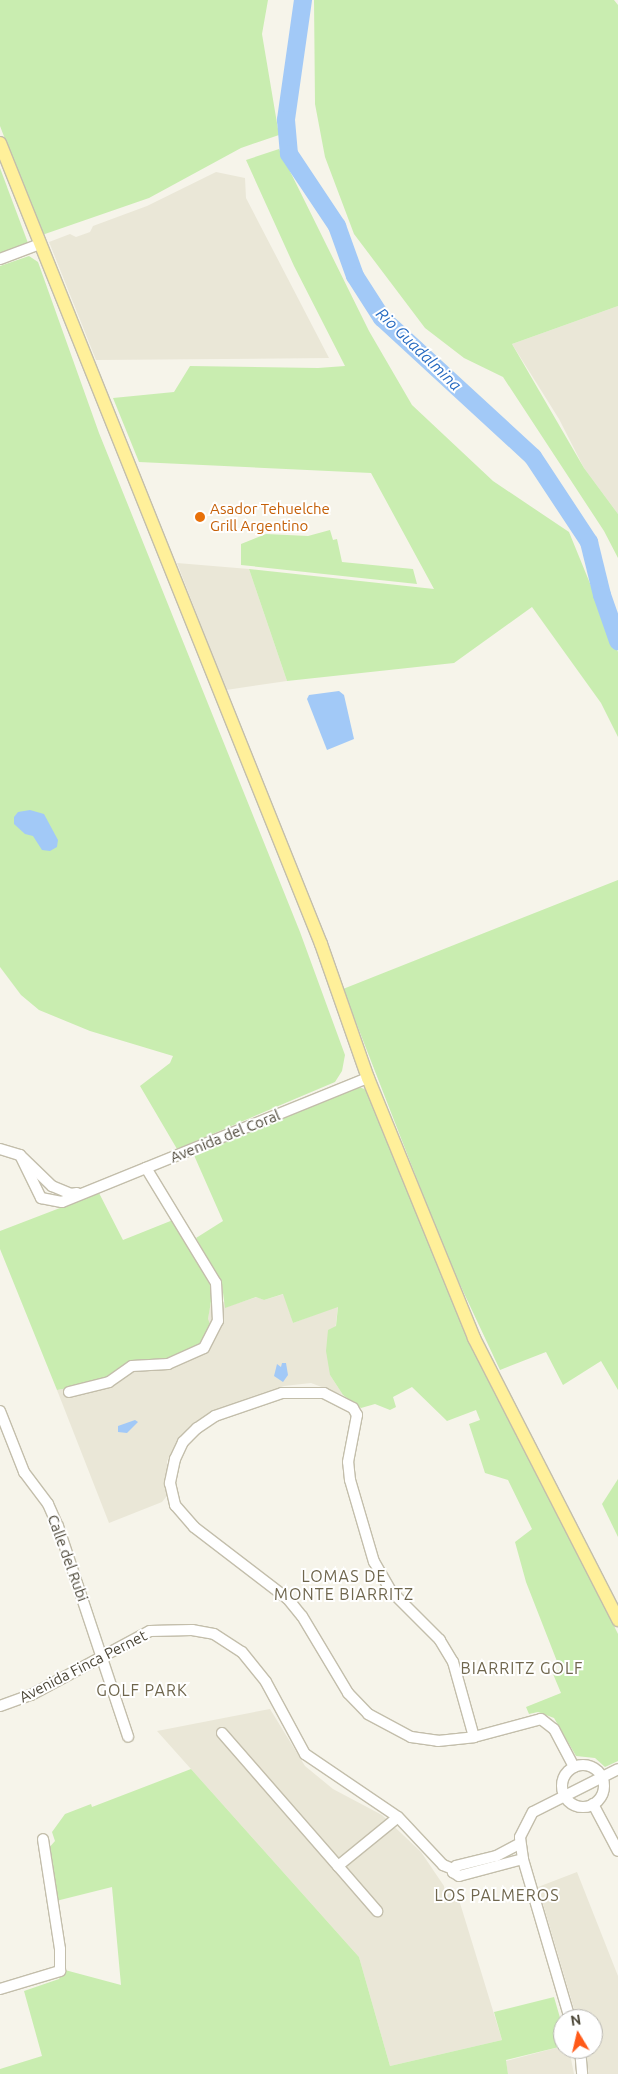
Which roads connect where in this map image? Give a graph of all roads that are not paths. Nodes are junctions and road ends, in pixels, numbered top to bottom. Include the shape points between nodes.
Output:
1 (0, 143) edge
2 (40, 244) junction
3 (0, 260) edge
4 (368, 1078) junction
5 (0, 1149) edge
6 (20, 1154) junction
7 (146, 1168) junction
8 (80, 1192) junction
9 (69, 1392) dead end
10 (0, 1411) edge
11 (618, 1620) edge
12 (102, 1656) junction
13 (0, 1706) edge
14 (222, 1733) dead end
15 (128, 1737) dead end
16 (474, 1737) junction
17 (574, 1767) junction
18 (616, 1770) edge
19 (603, 1776) junction
20 (564, 1795) junction
21 (593, 1804) junction
22 (398, 1817) junction
23 (43, 1839) dead end
24 (520, 1844) junction
25 (618, 1851) edge
26 (523, 1860) junction
27 (338, 1866) junction
28 (453, 1869) junction
29 (377, 1911) dead end
30 (0, 1989) edge
31 (567, 2009) edge
32 (581, 2059) edge
33 (582, 2074) edge

1 - 2 main road
2 - 3 street
2 - 4 main road via 321,944
4 - 7 street, Avenida del Coral
4 - 11 main road via 474,1338
5 - 6 street
6 - 8 street via 52,1186 71,1194
6 - 8 street, Avenida del Coral via 41,1198 62,1202
7 - 8 street, Avenida del Coral
7 - 9 street via 216,1283 218,1321 204,1348 168,1364 132,1366 109,1382
10 - 12 street, Calle del Rubi via 24,1472 48,1504 58,1526
12 - 13 street, Avenida Finca Pernet via 31,1695
12 - 15 street, Calle del Rubi
12 - 22 street, Avenida Finca Pernet via 150,1632 192,1630 214,1634 242,1652 266,1682 305,1754
14 - 27 street
16 - 16 street via 453,1662 440,1640 391,1591 374,1562 350,1480 348,1462 357,1415 353,1408 324,1393 282,1393 224,1412 197,1428 183,1442 172,1469 172,1494 183,1516 288,1599 302,1616 348,1693 368,1714 411,1738 438,1741
16 - 17 street via 541,1719 554,1729
17 - 19 street via 587,1765
17 - 20 street via 564,1776
18 - 19 street
19 - 20 street
19 - 21 street via 603,1796
20 - 21 street via 580,1807
20 - 24 street via 533,1812 522,1830
21 - 25 street
22 - 27 street
22 - 28 street, Avenida Finca Pernet via 443,1865
23 - 30 street via 60,1949 60,1971
24 - 26 street
24 - 28 street
26 - 28 street, Avenida Finca Pernet via 458,1876
26 - 31 street
27 - 29 street
32 - 33 street

